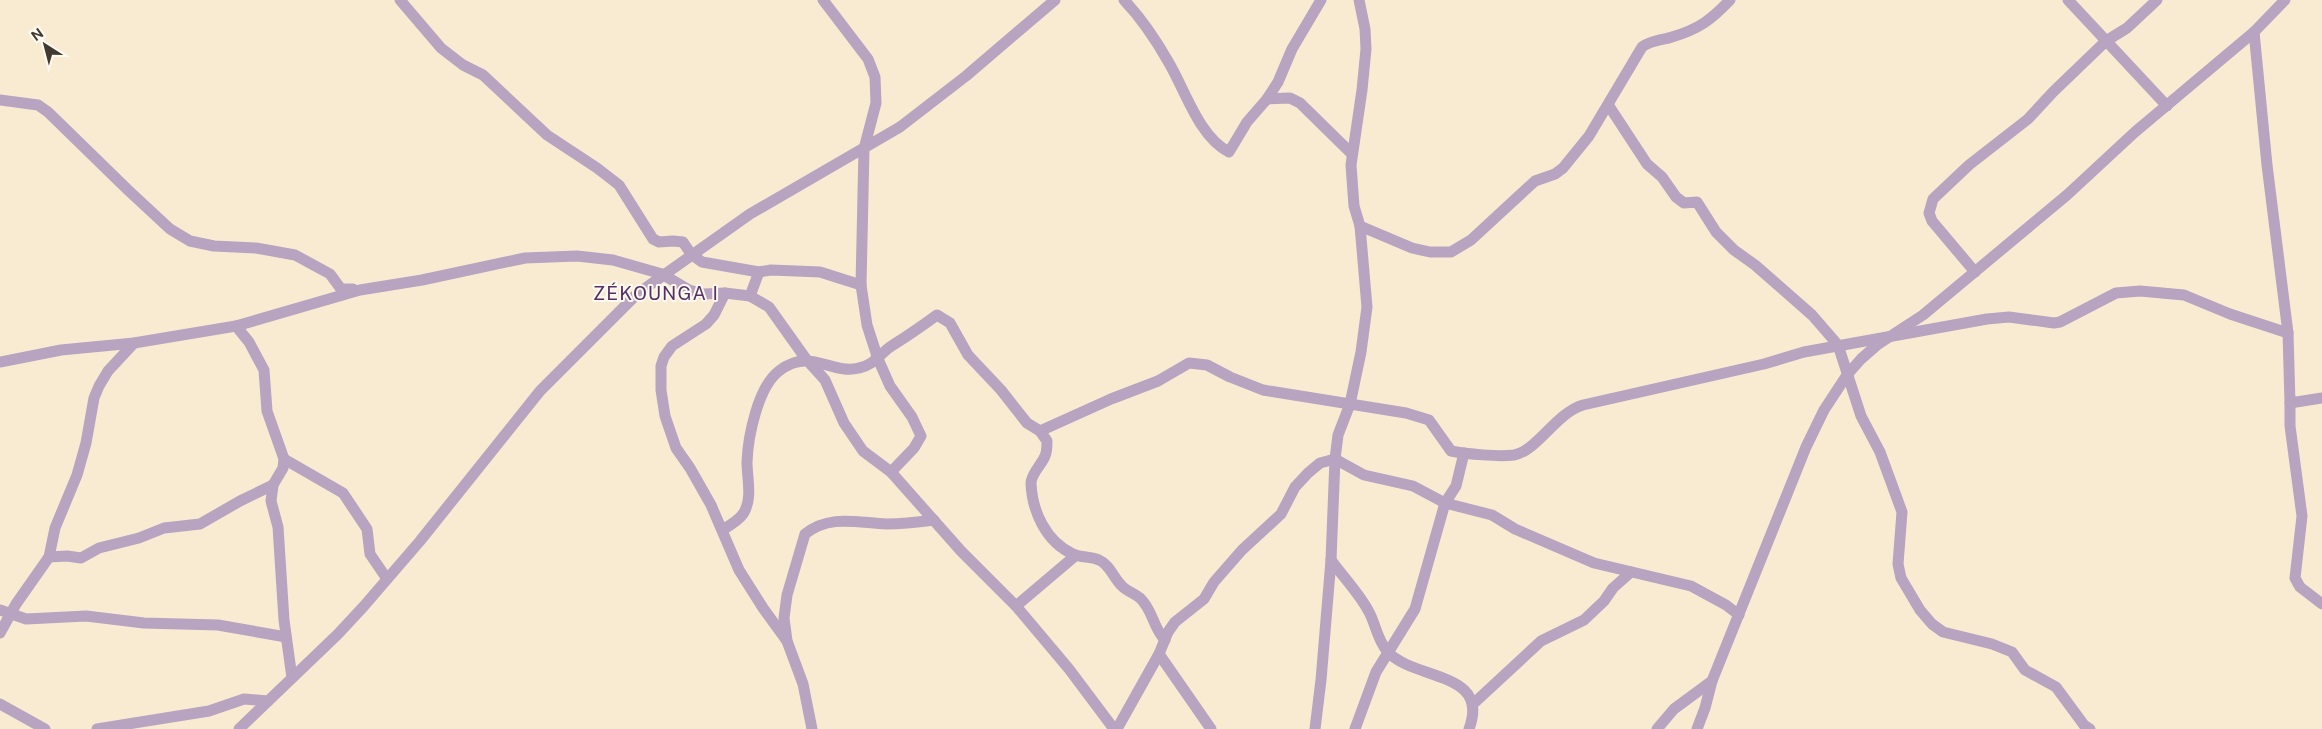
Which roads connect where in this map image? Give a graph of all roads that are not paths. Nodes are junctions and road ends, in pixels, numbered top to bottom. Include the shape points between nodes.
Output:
1 (400, 0) edge
2 (823, 0) edge
3 (1055, 0) edge
4 (1124, 0) edge
5 (1322, 0) edge
6 (1359, 0) edge
7 (1730, 0) edge
8 (2068, 0) edge
9 (2157, 0) edge
10 (2285, 0) edge
11 (2254, 32) junction
12 (2106, 41) junction
13 (1267, 99) junction
14 (0, 100) edge
15 (1609, 106) junction
16 (2167, 106) junction
17 (864, 149) junction
18 (1352, 154) junction
19 (1360, 226) junction
20 (691, 254) junction
21 (759, 272) junction
22 (1975, 272) junction
23 (662, 274) junction
24 (861, 285) junction
25 (360, 290) junction
26 (725, 293) junction
27 (750, 296) junction
28 (236, 326) junction
29 (2288, 333) junction
30 (1891, 336) junction
31 (134, 343) junction
32 (1838, 345) junction
33 (878, 359) junction
34 (806, 360) junction
35 (0, 362) edge
36 (1847, 375) junction
37 (2322, 398) edge
38 (2290, 403) junction
39 (1350, 404) junction
40 (1040, 432) junction
41 (1464, 453) junction
42 (284, 459) junction
43 (1335, 459) junction
44 (891, 472) junction
45 (273, 485) junction
46 (1445, 503) junction
47 (934, 520) junction
48 (722, 530) junction
49 (1075, 556) junction
50 (49, 557) junction
51 (1331, 560) junction
52 (1632, 572) junction
53 (387, 579) junction
54 (2322, 604) edge
55 (1016, 606) junction
56 (0, 610) edge
57 (12, 613) junction
58 (1739, 615) junction
59 (0, 633) edge
60 (286, 637) junction
61 (1165, 640) junction
62 (787, 642) junction
63 (1387, 652) junction
64 (1160, 654) junction
65 (292, 678) junction
66 (1712, 682) junction
67 (268, 700) junction
68 (0, 704) edge
69 (1473, 704) junction
70 (45, 729) edge
71 (97, 729) edge
72 (239, 729) edge
73 (812, 729) edge
74 (1116, 729) edge
75 (1210, 729) edge
76 (1315, 729) edge
77 (1355, 729) edge
78 (1469, 729) edge
79 (1657, 729) edge
80 (1697, 729) edge
81 (2090, 729) edge

1 - 20 street via 442,48 463,65 483,75 548,135 618,185 653,239 683,242
2 - 17 street via 868,59 875,77 876,103
3 - 17 street via 929,105
4 - 13 street via 1156,41 1192,110 1225,150 1232,150 1247,122
5 - 13 street
6 - 18 street via 1366,29 1366,49
7 - 15 street via 1705,24 1670,38 1652,40 1642,47
8 - 12 street
9 - 12 street via 2127,28
10 - 11 street
11 - 16 street
11 - 29 street
12 - 16 street
12 - 22 street via 2028,119 1969,164 1932,199 1929,207 1932,221
13 - 18 street via 1290,98 1300,103
14 - 25 street via 38,105 48,112 128,190 170,228 190,241 295,255 330,274 341,289
15 - 19 street via 1590,136 1563,168 1535,182 1483,230 1451,252 1412,248
15 - 32 street via 1647,164 1662,177 1676,197 1684,203 1697,202 1716,232 1812,315
16 - 22 street
17 - 20 street via 750,214
17 - 24 street
18 - 19 street via 1352,188
19 - 39 street via 1367,307
20 - 21 street via 702,262
20 - 23 street
21 - 24 street via 820,272
21 - 27 street
22 - 30 street via 1923,315
23 - 25 street via 613,260 577,256 524,258
23 - 26 street via 690,290 704,294
23 - 53 street via 622,308 540,391
24 - 33 street via 867,324
25 - 28 street
26 - 27 street
26 - 48 street via 714,315 672,346 661,366 665,416 676,448 702,487
27 - 34 street via 770,307
28 - 31 street
28 - 42 street via 264,370 267,411
29 - 30 street via 2184,295 2140,291 2116,294 2054,323 2009,317
29 - 38 street
30 - 32 street
30 - 36 street via 1861,359
31 - 35 street via 62,350
31 - 50 street via 108,371 94,398 82,460 55,528
32 - 36 street
32 - 41 street via 1574,408 1514,455
33 - 34 street via 859,368
33 - 40 street via 937,315 945,318 954,327 968,355 1027,423
33 - 44 street via 890,386 921,436
34 - 44 street via 829,386 844,423 858,445
34 - 48 street via 779,371 766,390 753,422 747,462 747,506 737,520
36 - 58 street via 1824,410 1806,448
36 - 81 street via 1902,512 1898,564 1901,578 1920,610 1943,632 2012,652 2026,670 2056,687
37 - 38 street
38 - 54 street via 2302,516 2295,578 2300,587
39 - 40 street via 1263,390 1207,365 1189,363 1158,381 1111,398
39 - 41 street via 1429,420 1451,451
39 - 43 street via 1338,435
40 - 49 street via 1047,441 1047,450 1031,479 1034,506 1052,539
41 - 46 street via 1456,486
42 - 45 street via 283,468
42 - 53 street via 343,493 367,528 370,554
43 - 46 street via 1364,475 1412,486
43 - 51 street
43 - 61 street via 1320,463 1308,473 1295,487 1281,514 1242,550 1214,582 1204,599 1176,622
44 - 47 street
45 - 50 street via 200,524 164,528 124,543 99,548 81,558
45 - 60 street via 271,501 280,545
46 - 52 street via 1492,515 1569,554
46 - 63 street via 1415,609
47 - 55 street
47 - 62 street via 886,524 840,520 822,524 804,534 787,595 784,618
48 - 62 street via 739,570
49 - 55 street
49 - 61 street via 1104,563 1121,585 1142,600
50 - 57 street
51 - 63 street via 1362,600
51 - 76 street
52 - 58 street via 1691,586
52 - 69 street via 1612,588 1604,601 1584,620 1541,641
53 - 65 street via 338,634
55 - 74 street
56 - 57 street
57 - 59 street
57 - 60 street via 26,619 86,616 144,623 218,624
58 - 66 street
60 - 65 street
61 - 64 street
62 - 73 street via 803,684
63 - 69 street via 1460,686 1472,698
63 - 77 street
64 - 74 street
64 - 75 street
65 - 67 street
66 - 79 street via 1674,709
66 - 80 street
67 - 71 street via 244,698 209,711
67 - 72 street
68 - 70 street
69 - 78 street

